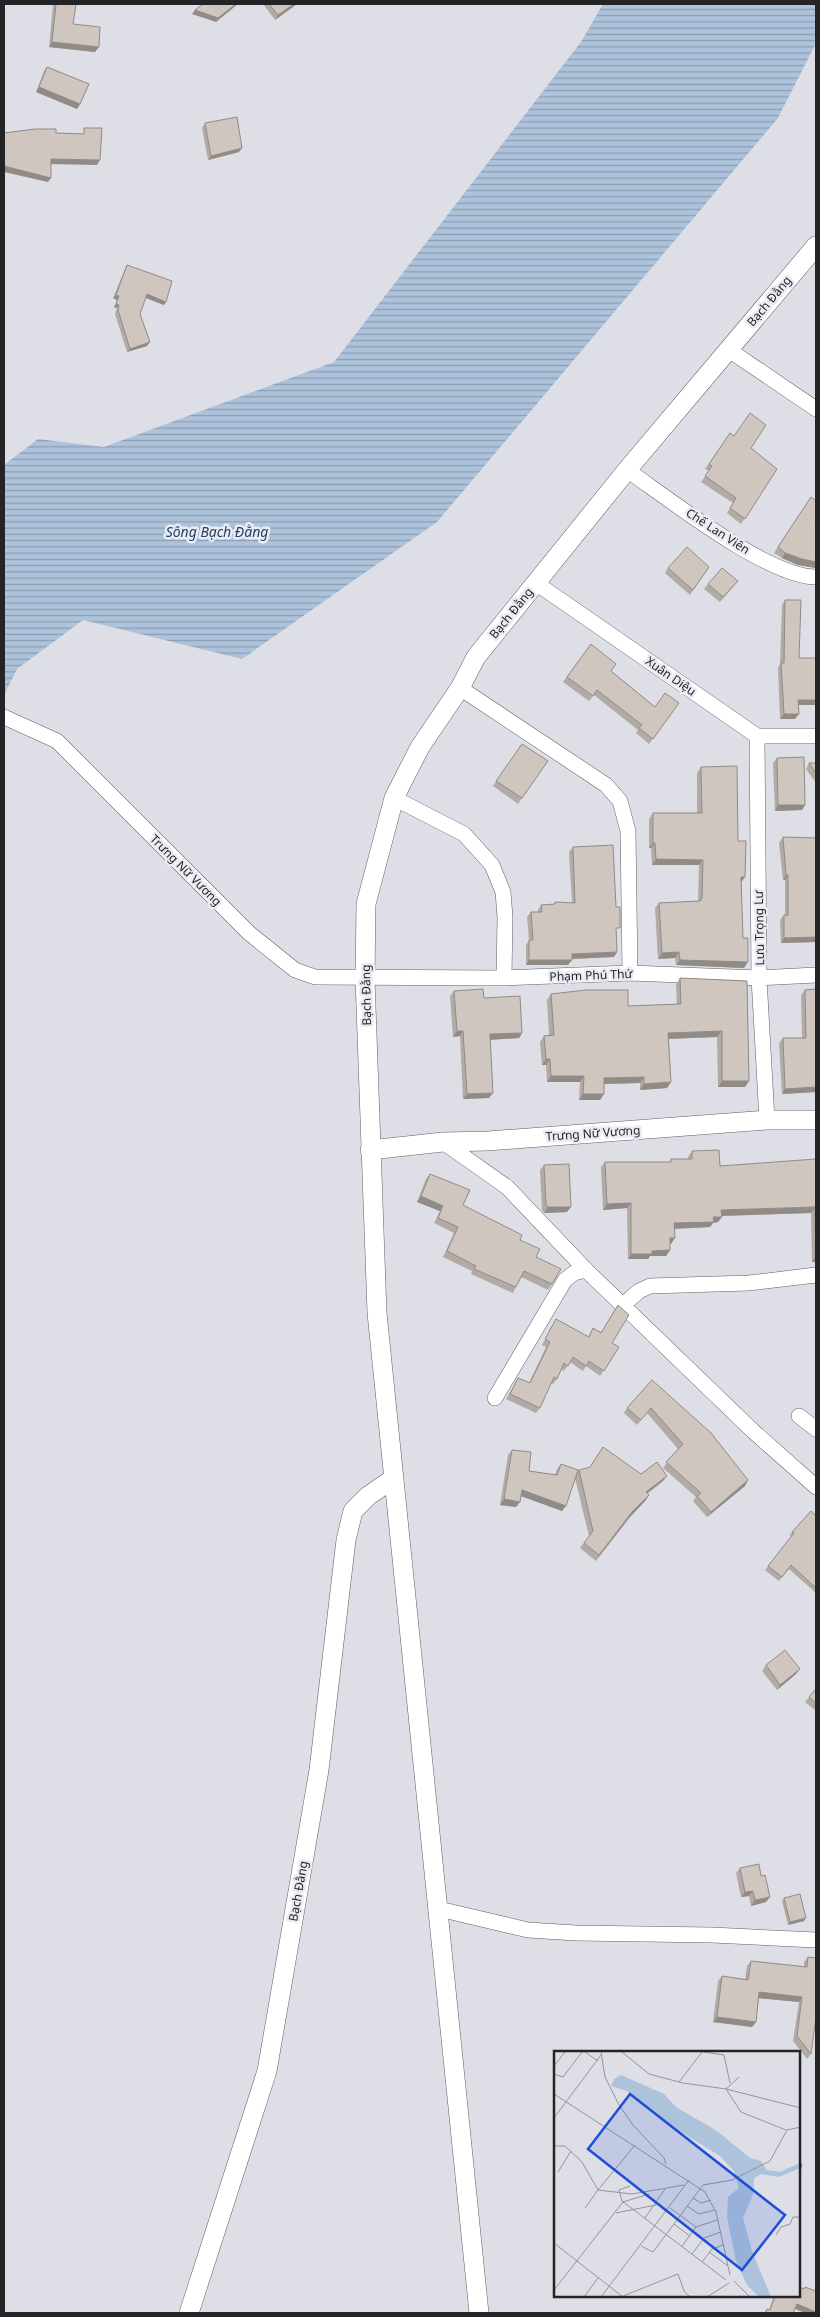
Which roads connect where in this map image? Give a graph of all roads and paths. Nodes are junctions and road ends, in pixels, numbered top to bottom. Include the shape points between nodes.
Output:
1 (816, 246) edge
2 (728, 350) junction
3 (816, 409) edge
4 (627, 470) junction
5 (816, 577) edge
6 (536, 583) junction
7 (460, 688) junction
8 (4, 716) edge
9 (757, 736) junction
10 (816, 736) edge
11 (394, 798) junction
12 (630, 973) junction
13 (816, 975) edge
14 (504, 978) junction
15 (759, 978) junction
16 (365, 979) junction
17 (767, 1120) junction
18 (816, 1120) edge
19 (443, 1142) junction
20 (370, 1150) junction
21 (586, 1270) junction
22 (816, 1274) edge
23 (623, 1304) junction
24 (494, 1398) dead end
25 (799, 1416) dead end
26 (816, 1429) edge
27 (394, 1478) junction
28 (816, 1487) edge
29 (439, 1908) junction
30 (816, 1940) edge
31 (189, 2313) edge
32 (480, 2313) edge

1 - 2 street, Bạch Đằng
2 - 3 street
2 - 4 street, Bạch Đằng
4 - 5 street, Chế Lan Viên via 748,552 804,577
4 - 6 street, Bạch Đằng
6 - 7 street, Bạch Đằng via 476,657
6 - 9 street, Xuân Diệu
7 - 11 street, Bạch Đằng via 420,747
7 - 12 street via 606,785 620,801 628,831
8 - 16 street, Trưng Nữ Vương via 57,740 249,933 295,970 315,977
9 - 10 street
9 - 15 street, Lưu Trọng Lư
11 - 14 street via 464,834 492,865 503,892 506,917
11 - 16 street, Bạch Đằng via 366,904
12 - 14 street, Phạm Phú Thứ
12 - 15 street, Phạm Phú Thứ
13 - 15 street, Phạm Phú Thứ
14 - 16 street, Phạm Phú Thứ
15 - 17 street, Lưu Trọng Lư
16 - 20 street, Bạch Đằng
17 - 18 street, Trưng Nữ Vương
17 - 19 street, Trưng Nữ Vương via 498,1141
19 - 20 street, Trưng Nữ Vương
19 - 21 street via 507,1187
20 - 27 street, Bạch Đằng via 378,1313
21 - 23 street
21 - 24 street via 565,1280
22 - 23 street via 750,1283 650,1286 639,1290
23 - 28 street via 754,1432
25 - 26 street
27 - 29 street, Bạch Đằng
27 - 31 street, Bạch Đằng via 368,1496 354,1511 346,1540 319,1770 267,2071
29 - 30 street via 528,1930
29 - 32 street, Bạch Đằng

